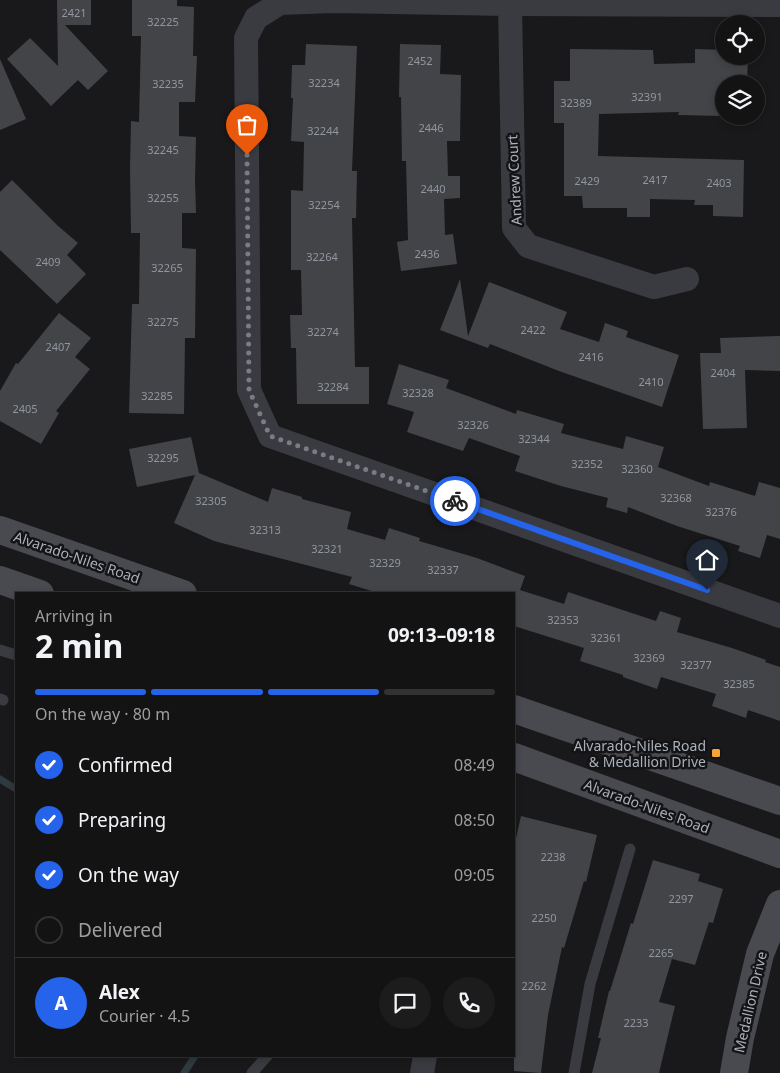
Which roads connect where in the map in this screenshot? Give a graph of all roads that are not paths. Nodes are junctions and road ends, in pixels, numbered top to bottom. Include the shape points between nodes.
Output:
1 (510, 4) junction
2 (780, 5) edge
3 (687, 279) dead end
4 (0, 530) edge
5 (0, 580) edge
6 (35, 592) edge
7 (177, 592) edge
8 (780, 616) edge
9 (0, 650) edge
10 (15, 655) edge
11 (515, 709) edge
12 (515, 757) edge
13 (780, 801) edge
14 (630, 849) dead end
15 (780, 854) edge
16 (780, 904) edge
17 (265, 1057) edge
18 (425, 1057) edge
19 (252, 1073) edge
20 (422, 1073) edge
21 (574, 1073) edge
22 (734, 1073) edge

1 - 2 street
1 - 3 street, Andrew Court via 514,228 528,246 654,287
1 - 8 street via 333,1 280,4 256,18 246,38 249,390 270,436
4 - 7 main road, Alvarado-Niles Road
5 - 6 main road
9 - 10 lane
11 - 13 main road
12 - 15 main road, Alvarado-Niles Road
14 - 21 lane via 590,984
16 - 22 main road, Medallion Drive via 760,954
17 - 19 lane
18 - 20 street

